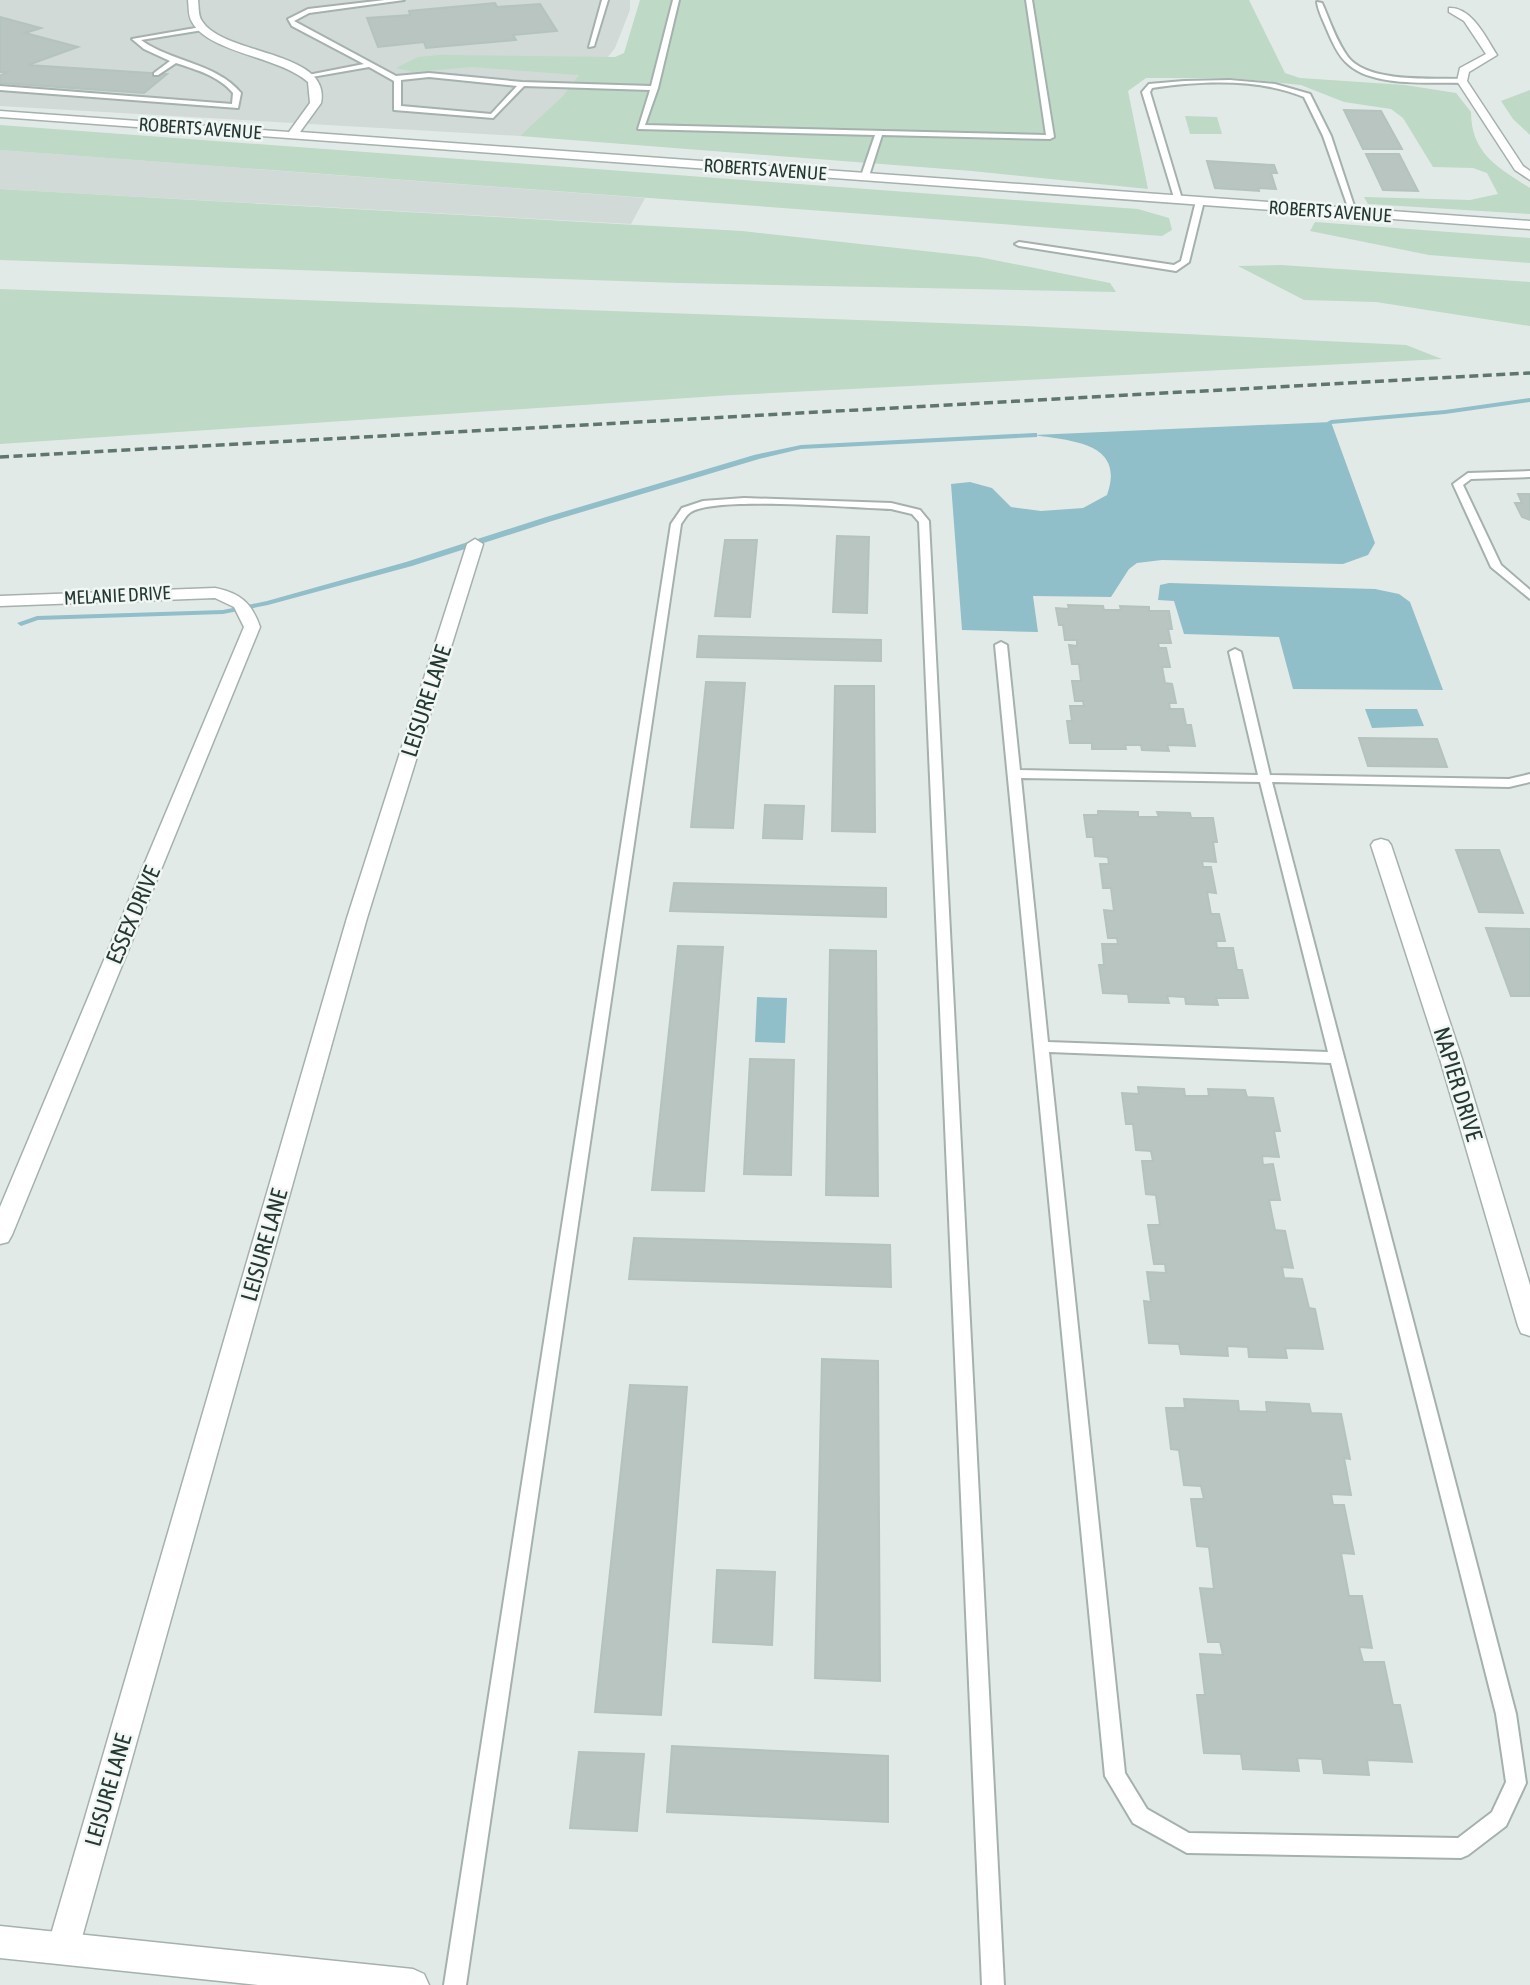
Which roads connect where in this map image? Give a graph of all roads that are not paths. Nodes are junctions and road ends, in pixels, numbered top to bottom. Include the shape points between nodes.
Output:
1 (193, 0) edge
2 (401, 0) edge
3 (605, 0) edge
4 (676, 0) edge
5 (1029, 0) edge
6 (1319, 3) dead end
7 (1452, 10) dead end
8 (201, 29) junction
9 (591, 46) dead end
10 (173, 61) junction
11 (371, 65) junction
12 (156, 74) dead end
13 (308, 77) junction
14 (395, 78) junction
15 (1462, 81) junction
16 (522, 84) junction
17 (0, 88) edge
18 (654, 88) junction
19 (0, 114) edge
20 (293, 134) junction
21 (879, 134) junction
22 (865, 176) junction
23 (1530, 177) edge
24 (1178, 199) junction
25 (1200, 201) junction
26 (1354, 213) junction
27 (1530, 225) edge
28 (1019, 244) dead end
29 (1530, 474) edge
30 (475, 544) dead end
31 (1514, 582) junction
32 (1530, 582) edge
33 (1530, 596) edge
34 (0, 601) edge
35 (241, 604) joint
36 (1001, 645) dead end
37 (1235, 652) dead end
38 (1015, 774) junction
39 (1530, 778) edge
40 (1265, 779) junction
41 (1381, 845) dead end
42 (1042, 1047) junction
43 (1337, 1058) junction
44 (0, 1235) edge
45 (1530, 1326) edge
46 (0, 1942) edge
47 (63, 1948) junction
48 (413, 1985) edge
49 (454, 1985) edge
50 (993, 1985) edge

1 - 8 street via 194,19
2 - 11 lane via 308,11 290,20
3 - 9 lane
4 - 18 lane
5 - 21 lane via 1050,137
6 - 15 lane via 1346,57 1357,68 1391,76
7 - 15 street via 1468,19 1492,55 1464,70
8 - 10 lane via 135,40
8 - 13 street via 290,65
10 - 12 lane
10 - 17 lane via 223,79 237,93 235,106
11 - 13 lane
11 - 14 lane
13 - 20 street via 317,97
14 - 16 lane via 429,75
14 - 16 lane via 397,108 493,116
15 - 23 street via 1519,168
16 - 18 lane
18 - 21 lane via 640,127
19 - 20 street, ROBERTS AVENUE
20 - 22 street, ROBERTS AVENUE
21 - 22 lane
22 - 24 street, ROBERTS AVENUE
24 - 25 street, ROBERTS AVENUE
24 - 26 lane via 1146,92 1149,86 1181,82 1280,86 1307,96 1327,136
25 - 26 street, ROBERTS AVENUE
25 - 28 lane via 1185,262 1176,268
26 - 27 street, ROBERTS AVENUE
29 - 31 lane via 1468,476 1458,484 1496,567
30 - 47 street, LEISURE LANE via 357,918
31 - 32 lane
31 - 33 lane
34 - 35 street, MELANIE DRIVE via 178,592 215,593
35 - 44 street, ESSEX DRIVE via 251,627 249,638
36 - 38 lane
37 - 40 lane
38 - 40 lane
38 - 42 lane
39 - 40 lane via 1509,783
40 - 43 lane
41 - 45 street, NAPIER DRIVE via 1451,1059
42 - 43 lane
42 - 43 lane via 1115,1776 1140,1816 1187,1843 1461,1848 1499,1819 1516,1783 1506,1714
46 - 47 street
47 - 48 street
49 - 50 lane via 676,524 686,510 703,504 744,501 891,506 916,512 925,521

